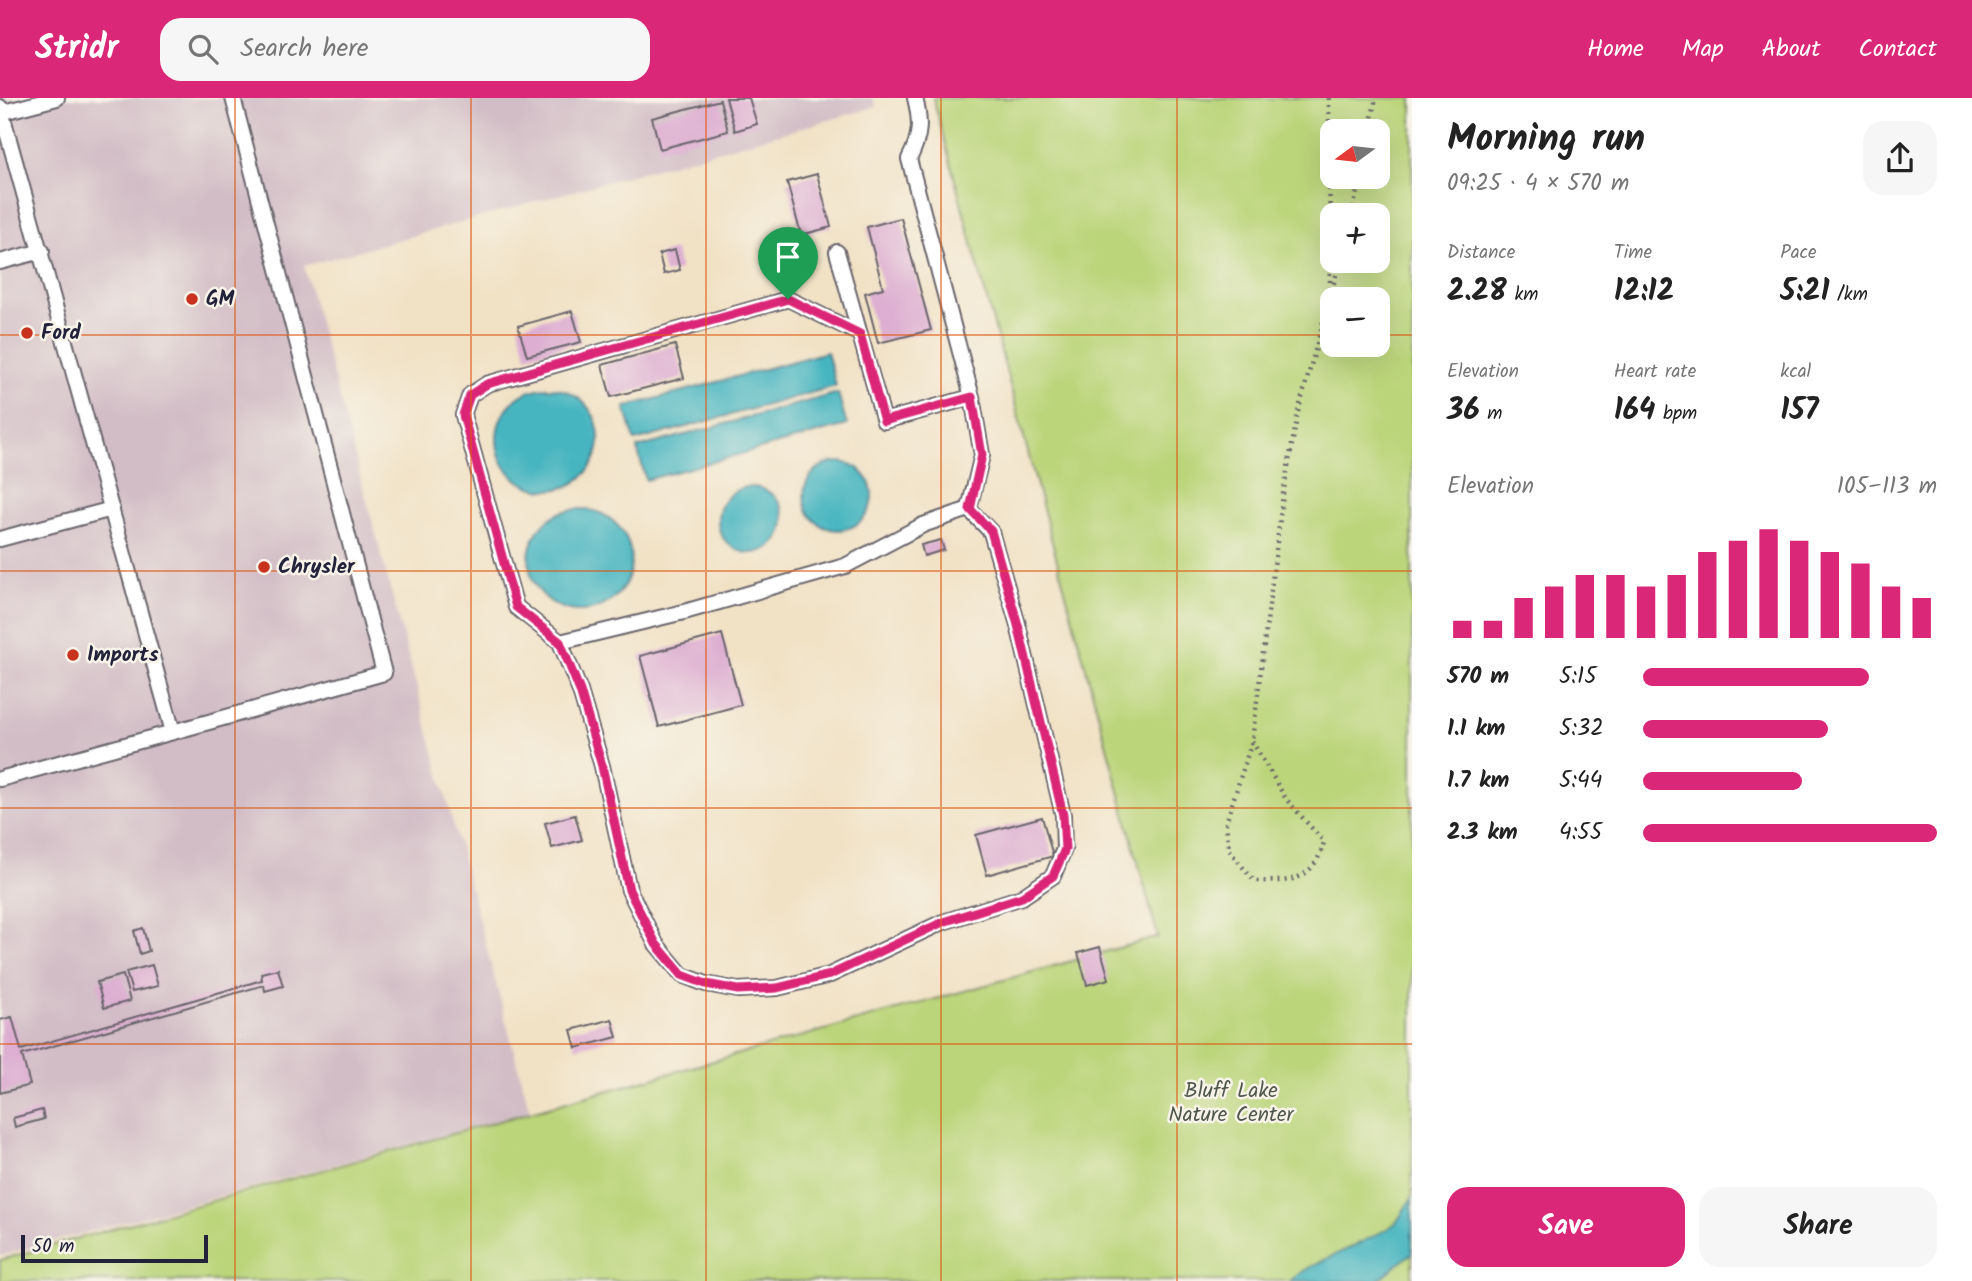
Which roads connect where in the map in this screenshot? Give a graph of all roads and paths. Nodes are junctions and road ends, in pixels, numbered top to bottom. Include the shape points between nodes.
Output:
1 (57, 98) edge
2 (233, 98) edge
3 (915, 98) edge
4 (1329, 98) edge
5 (1376, 98) edge
6 (1, 111) edge
7 (1372, 119) edge
8 (41, 251) junction
9 (837, 252) dead end
10 (0, 262) edge
11 (1330, 287) edge
12 (1320, 332) edge
13 (860, 334) junction
14 (972, 397) junction
15 (112, 509) junction
16 (970, 509) junction
17 (0, 540) edge
18 (560, 642) junction
19 (173, 732) junction
20 (1252, 741) junction
21 (0, 779) edge

1 - 6 lane
2 - 19 lane via 384,673
3 - 14 lane via 921,121 919,141 909,159
4 - 11 path
5 - 7 path
6 - 8 lane
8 - 10 lane
8 - 15 lane
9 - 13 lane
12 - 20 path via 1295,425
13 - 14 lane via 884,421
13 - 18 lane via 788,299 487,384 470,395 463,415 516,607
14 - 16 lane via 982,455
15 - 17 lane
15 - 19 lane
16 - 18 lane via 923,525 845,566
16 - 18 lane via 991,531 1018,625 1063,815 1065,849 1053,876 1022,897 943,922 830,975 777,988 738,990 682,975 656,944 629,890 602,766
19 - 21 lane
20 - 20 path via 1226,824 1229,850 1254,881 1293,882 1318,863 1324,842 1286,799

